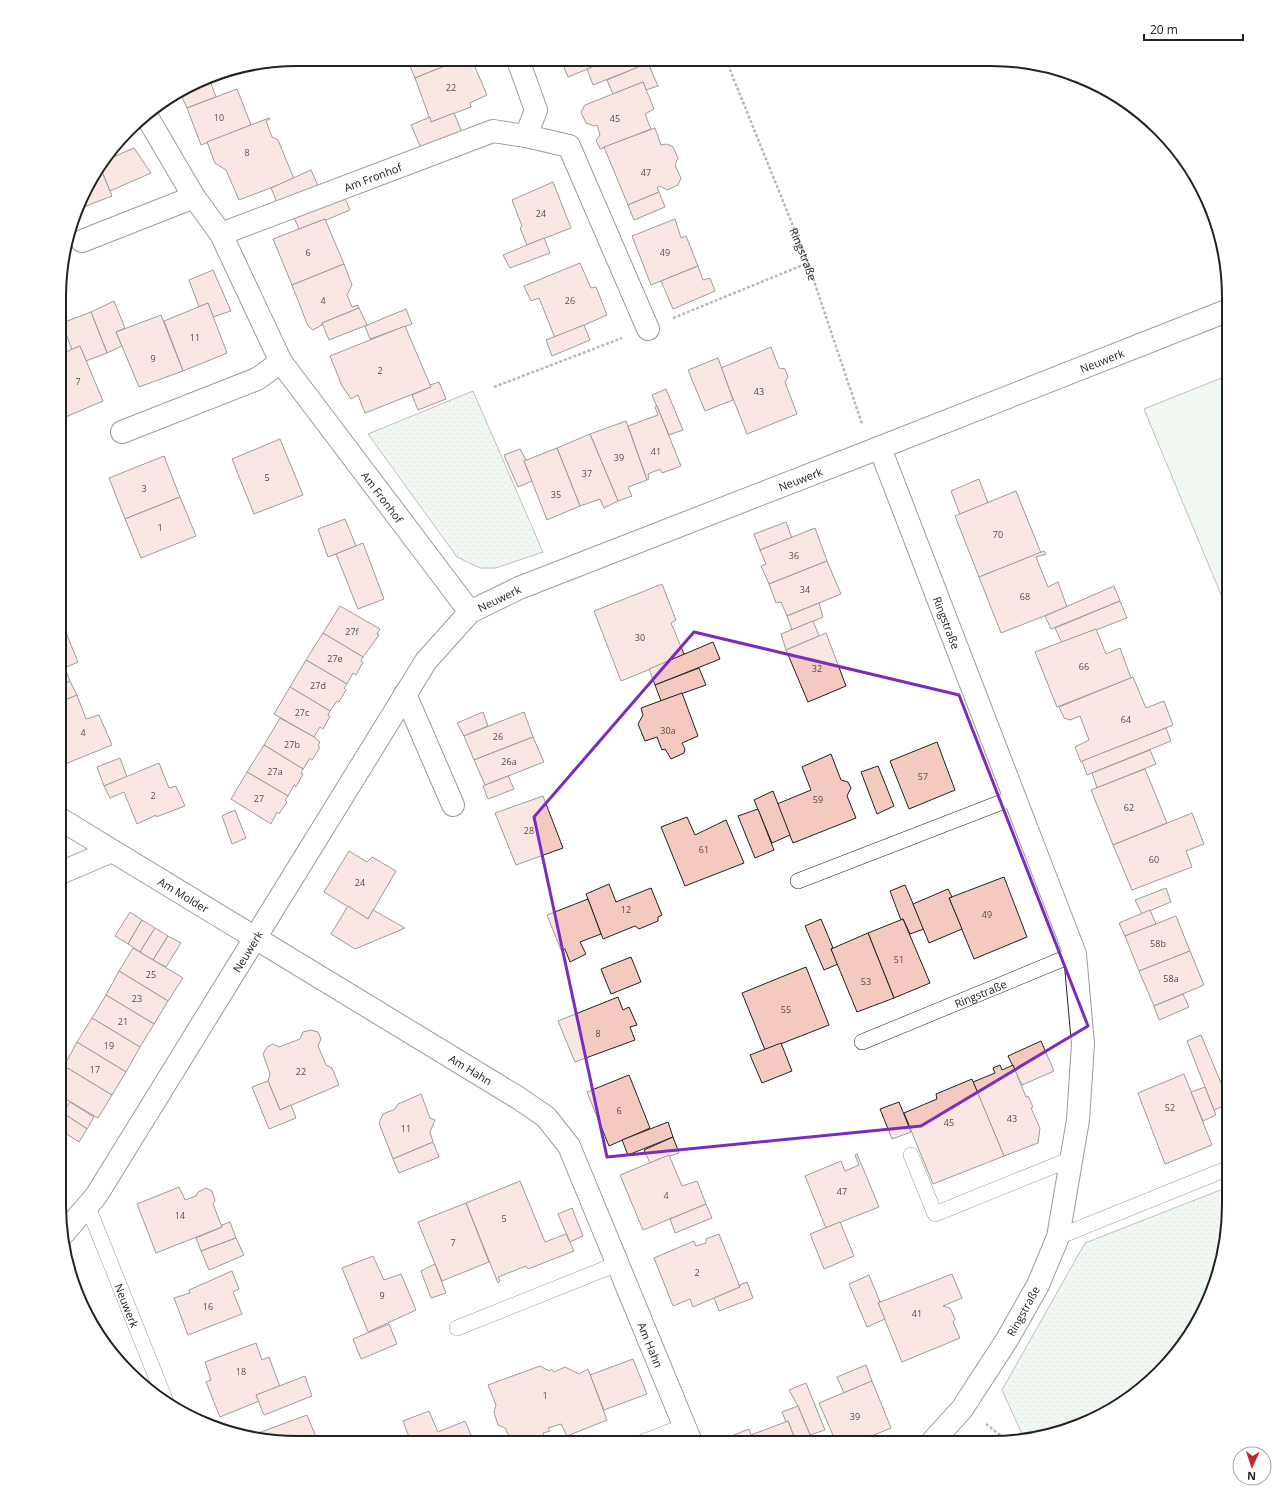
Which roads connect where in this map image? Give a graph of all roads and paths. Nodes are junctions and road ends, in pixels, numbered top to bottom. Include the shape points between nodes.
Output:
1 (520, 66) edge
2 (728, 66) edge
3 (149, 120) edge
4 (526, 136) junction
5 (194, 197) junction
6 (221, 234) junction
7 (82, 241) dead end
8 (1222, 313) edge
9 (648, 328) dead end
10 (281, 362) junction
11 (122, 432) dead end
12 (875, 450) junction
13 (470, 612) junction
14 (405, 694) junction
15 (1015, 797) junction
16 (453, 805) dead end
17 (66, 823) edge
18 (112, 851) junction
19 (66, 870) edge
20 (798, 881) dead end
21 (255, 938) junction
22 (1076, 954) junction
23 (862, 1042) dead end
24 (911, 1155) dead end
25 (1071, 1159) junction
26 (1222, 1170) edge
27 (88, 1207) junction
28 (67, 1229) edge
29 (1058, 1237) junction
30 (617, 1264) junction
31 (457, 1328) dead end
32 (162, 1392) edge
33 (688, 1434) edge
34 (677, 1436) edge
35 (937, 1436) edge

1 - 4 street via 536,110
2 - 12 path, Ringstraße via 808,263
3 - 5 street, Am Fronhof
4 - 6 street, Am Fronhof via 493,131
4 - 9 street, Am Fronhof via 569,146
5 - 6 street, Am Fronhof
5 - 7 street
6 - 10 street, Am Fronhof
8 - 12 street, Neuwerk
10 - 11 street via 257,379
10 - 13 street, Am Fronhof
12 - 13 street, Neuwerk via 519,588
12 - 15 street, Ringstraße
13 - 14 street, Neuwerk via 426,661
14 - 16 street
14 - 21 street, Neuwerk
15 - 20 lane
15 - 22 street, Ringstraße
17 - 18 street, Am Molder
18 - 19 street
18 - 21 street, Am Molder
21 - 27 street, Neuwerk
21 - 30 street, Am Hahn via 546,1117 569,1146
22 - 23 lane, Ringstraße
22 - 25 street, Ringstraße via 1083,1044 1078,1120
24 - 25 lane via 935,1214
25 - 29 street, Ringstraße
26 - 29 lane
27 - 28 street, Neuwerk
27 - 32 lane, Neuwerk
29 - 35 street, Ringstraße via 1038,1285 1008,1338 962,1409
30 - 31 lane
30 - 33 street, Am Hahn
33 - 34 lane, Am Hahn

